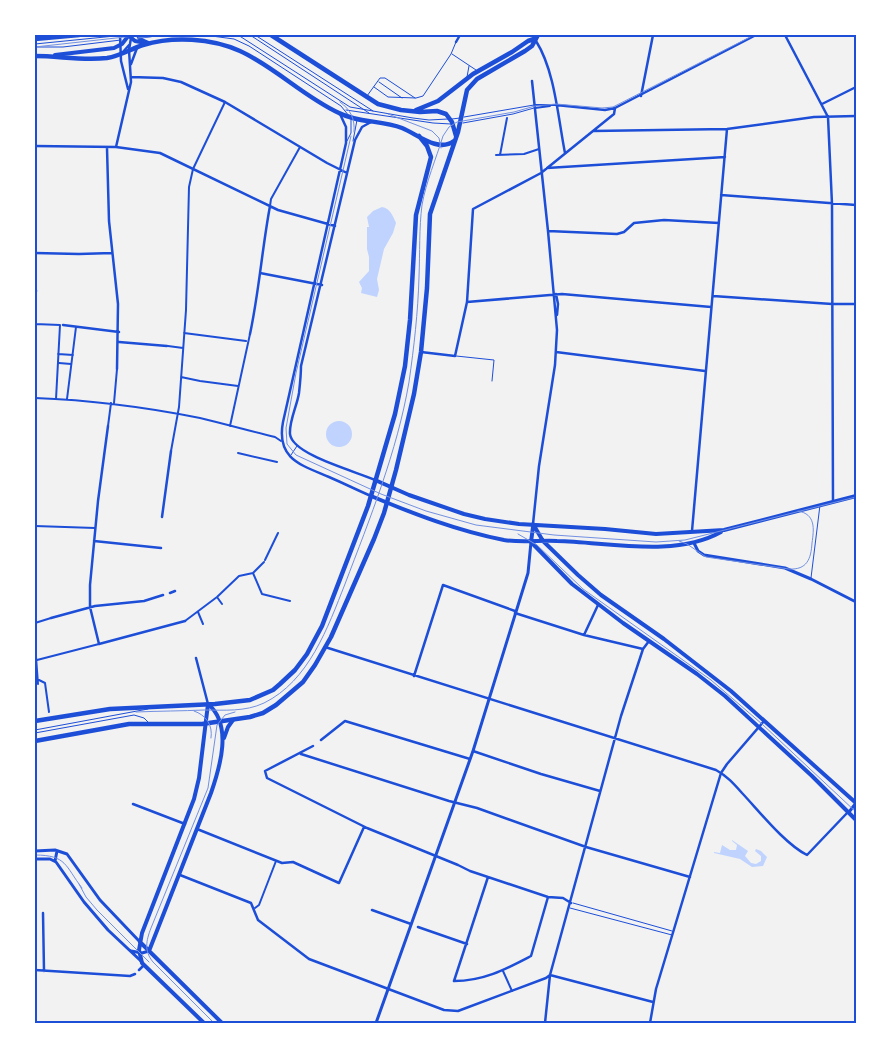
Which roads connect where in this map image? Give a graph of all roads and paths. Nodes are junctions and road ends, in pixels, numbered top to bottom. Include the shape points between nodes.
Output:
1 (79, 35) edge
2 (120, 35) edge
3 (165, 35) edge
4 (204, 35) edge
5 (238, 35) edge
6 (249, 35) edge
7 (271, 35) edge
8 (460, 35) edge
9 (653, 35) edge
10 (756, 35) edge
11 (785, 35) edge
12 (155, 36) edge
13 (254, 36) edge
14 (536, 37) edge
15 (35, 39) edge
16 (140, 39) edge
17 (128, 40) edge
18 (456, 42) joint
19 (35, 46) edge
20 (121, 54) junction
21 (451, 54) junction
22 (35, 56) edge
23 (50, 56) junction
24 (469, 65) junction
25 (130, 66) junction
26 (478, 71) junction
27 (131, 77) junction
28 (467, 78) junction
29 (532, 80) dead end
30 (378, 82) junction
31 (374, 87) junction
32 (856, 87) edge
33 (467, 90) junction
34 (128, 91) junction
35 (347, 96) junction
36 (640, 96) junction
37 (366, 98) junction
38 (403, 98) junction
39 (416, 98) junction
40 (225, 102) junction
41 (355, 104) junction
42 (822, 104) junction
43 (556, 105) junction
44 (535, 107) junction
45 (343, 108) junction
46 (616, 108) junction
47 (365, 110) junction
48 (406, 110) junction
49 (357, 111) junction
50 (339, 113) junction
51 (381, 113) junction
52 (374, 114) junction
53 (856, 116) edge
54 (350, 117) junction
55 (828, 117) junction
56 (357, 118) junction
57 (460, 118) junction
58 (507, 118) dead end
59 (376, 121) junction
60 (452, 121) junction
61 (459, 124) junction
62 (727, 129) junction
63 (592, 131) junction
64 (419, 136) junction
65 (455, 139) junction
66 (346, 143) junction
67 (354, 145) junction
68 (35, 146) edge
69 (300, 146) junction
70 (116, 147) junction
71 (107, 148) junction
72 (539, 149) junction
73 (565, 153) junction
74 (496, 155) dead end
75 (500, 155) junction
76 (725, 157) junction
77 (547, 168) junction
78 (193, 169) junction
79 (341, 170) junction
80 (348, 173) junction
81 (541, 173) junction
82 (721, 195) junction
83 (832, 204) junction
84 (856, 205) edge
85 (270, 206) junction
86 (719, 223) junction
87 (328, 224) junction
88 (335, 226) junction
89 (548, 231) junction
90 (35, 253) edge
91 (112, 253) junction
92 (260, 272) junction
93 (315, 283) junction
94 (322, 284) junction
95 (35, 285) edge
96 (36, 291) edge
97 (554, 294) junction
98 (36, 296) edge
99 (713, 296) junction
100 (467, 302) junction
101 (832, 304) junction
102 (856, 304) edge
103 (711, 308) junction
104 (35, 324) edge
105 (61, 325) junction
106 (76, 327) junction
107 (35, 330) edge
108 (119, 332) junction
109 (184, 333) junction
110 (250, 334) joint
111 (247, 341) junction
112 (119, 342) junction
113 (167, 346) joint
114 (183, 348) junction
115 (421, 352) junction
116 (556, 352) junction
117 (58, 354) junction
118 (73, 355) junction
119 (455, 356) junction
120 (58, 363) junction
121 (71, 364) junction
122 (117, 369) joint
123 (705, 371) junction
124 (181, 377) junction
125 (492, 380) dead end
126 (238, 386) junction
127 (35, 398) edge
128 (56, 399) junction
129 (67, 399) junction
130 (112, 403) junction
131 (178, 415) junction
132 (108, 426) joint
133 (230, 426) junction
134 (281, 441) dead end
135 (297, 445) junction
136 (171, 451) joint
137 (238, 453) dead end
138 (290, 456) junction
139 (278, 462) dead end
140 (376, 480) junction
141 (391, 487) junction
142 (371, 496) junction
143 (856, 496) edge
144 (833, 502) junction
145 (387, 503) junction
146 (820, 505) junction
147 (162, 516) dead end
148 (533, 524) junction
149 (35, 526) edge
150 (95, 528) junction
151 (724, 530) junction
152 (278, 532) dead end
153 (693, 535) junction
154 (94, 541) junction
155 (543, 541) junction
156 (532, 542) junction
157 (694, 543) junction
158 (161, 548) dead end
159 (253, 573) junction
160 (811, 579) junction
161 (175, 591) dead end
162 (170, 593) dead end
163 (163, 595) dead end
164 (217, 597) junction
165 (290, 601) dead end
166 (856, 602) edge
167 (222, 604) dead end
168 (598, 605) junction
169 (90, 607) junction
170 (198, 612) junction
171 (515, 612) junction
172 (51, 618) joint
173 (185, 621) joint
174 (35, 623) edge
175 (203, 624) dead end
176 (584, 635) junction
177 (649, 641) junction
178 (35, 643) edge
179 (99, 644) junction
180 (325, 647) junction
181 (643, 649) junction
182 (196, 658) dead end
183 (36, 661) edge
184 (414, 676) junction
185 (39, 680) junction
186 (38, 684) dead end
187 (489, 700) junction
188 (208, 704) junction
189 (156, 707) junction
190 (49, 712) dead end
191 (233, 720) junction
192 (35, 721) edge
193 (764, 721) junction
194 (220, 722) junction
195 (149, 723) junction
196 (206, 724) junction
197 (759, 728) junction
198 (35, 731) edge
199 (615, 739) junction
200 (321, 740) dead end
201 (35, 741) edge
202 (222, 743) junction
203 (313, 746) dead end
204 (473, 751) junction
205 (301, 754) junction
206 (470, 759) junction
207 (721, 773) junction
208 (601, 791) junction
209 (455, 802) junction
210 (856, 803) edge
211 (132, 804) dead end
212 (848, 812) junction
213 (856, 820) edge
214 (185, 824) junction
215 (364, 827) junction
216 (196, 828) junction
217 (586, 847) junction
218 (35, 851) edge
219 (58, 851) junction
220 (435, 856) junction
221 (36, 859) edge
222 (55, 861) junction
223 (276, 861) junction
224 (178, 875) junction
225 (690, 876) junction
226 (488, 877) junction
227 (548, 897) junction
228 (571, 902) junction
229 (255, 908) junction
230 (569, 908) junction
231 (372, 910) dead end
232 (43, 913) dead end
233 (411, 924) junction
234 (418, 926) dead end
235 (673, 931) junction
236 (672, 935) junction
237 (140, 942) junction
238 (467, 944) junction
239 (129, 949) junction
240 (149, 951) junction
241 (140, 953) junction
242 (143, 964) junction
243 (35, 970) edge
244 (139, 970) dead end
245 (44, 971) junction
246 (503, 971) junction
247 (136, 974) dead end
248 (550, 975) junction
249 (388, 988) junction
250 (512, 991) junction
251 (653, 1002) junction
252 (201, 1022) edge
253 (222, 1023) edge
254 (376, 1023) edge
255 (545, 1023) edge
256 (650, 1023) edge

1 - 15 main road
2 - 17 street
2 - 19 lane
3 - 12 lane
4 - 45 lane via 234,39 249,46
5 - 49 lane
6 - 13 lane
7 - 37 main road
8 - 18 street
9 - 36 street
10 - 36 street
11 - 42 street
12 - 16 lane
13 - 35 lane
13 - 41 lane
14 - 26 main road
14 - 33 main road via 532,46 477,79
14 - 43 street via 547,63
16 - 17 main road
16 - 17 main road
16 - 17 street
16 - 25 street
16 - 50 main road via 149,43 188,40 235,49
17 - 19 lane via 63,47
17 - 20 main road
17 - 20 street
17 - 23 main road via 109,49
17 - 25 street
18 - 21 lane
20 - 23 main road via 85,59
20 - 34 street
21 - 24 lane
21 - 39 lane via 423,96
22 - 23 main road
24 - 26 lane
24 - 28 lane
25 - 27 street
26 - 28 main road
27 - 34 street
27 - 40 street via 176,80
28 - 33 lane
28 - 48 main road via 443,98 424,108
29 - 44 street
30 - 31 lane
30 - 38 lane
30 - 39 lane via 385,78
31 - 37 lane
31 - 38 lane via 388,97
32 - 42 street
33 - 57 main road
34 - 70 street
35 - 41 lane
35 - 51 lane
36 - 46 street
37 - 48 main road via 382,106
38 - 39 lane
40 - 69 street
40 - 78 street
41 - 47 lane
41 - 49 lane
42 - 55 street
43 - 44 street
43 - 46 street via 605,110
43 - 73 street
44 - 57 lane
44 - 61 lane
44 - 72 street
45 - 49 lane
45 - 54 lane
46 - 63 street via 614,114
47 - 49 lane
47 - 51 lane
47 - 52 lane
48 - 60 main road via 439,111
49 - 52 lane
49 - 56 lane
50 - 54 main road
50 - 66 street via 346,127
51 - 60 lane
52 - 60 lane via 439,123
53 - 55 street
54 - 56 main road
54 - 66 lane via 351,133
55 - 62 street
55 - 83 street
56 - 59 main road
56 - 67 lane
57 - 60 lane
57 - 61 main road
58 - 75 street
59 - 64 main road
59 - 67 street via 362,127
60 - 61 lane
60 - 65 main road
61 - 65 main road
62 - 63 street
62 - 76 street
63 - 73 street
64 - 65 main road via 440,146
64 - 140 main road via 431,157 416,215 405,366
65 - 115 main road via 430,214
66 - 79 street
67 - 80 street
68 - 71 street
69 - 79 street
69 - 85 street
70 - 71 street
70 - 78 street via 160,153
71 - 91 street
72 - 75 street via 524,154
72 - 81 street
73 - 77 street
74 - 75 street
76 - 77 street
76 - 82 street
77 - 81 street
78 - 85 street
78 - 109 street via 188,187
79 - 80 street
79 - 87 street
80 - 88 street
81 - 89 street
81 - 100 street via 473,209
82 - 83 street
82 - 86 street
83 - 84 street
83 - 101 street
85 - 87 street
85 - 92 street
86 - 89 street via 642,222 634,223 617,234
86 - 99 street
87 - 88 street
87 - 93 street
88 - 94 street
89 - 97 street
90 - 91 street
91 - 108 street
92 - 93 street
92 - 110 street
93 - 94 street
93 - 138 street via 283,422 282,441
94 - 135 street via 290,432
95 - 96 street
96 - 98 street
97 - 100 street
97 - 103 street
97 - 116 street
98 - 104 street
99 - 101 street
99 - 103 street
100 - 119 street
101 - 102 street
101 - 144 street
103 - 123 street
104 - 105 street
104 - 107 street
105 - 106 street
105 - 117 street
106 - 108 street
106 - 118 street
108 - 112 street
109 - 111 street
109 - 114 street
110 - 111 street
111 - 126 street
112 - 113 street
112 - 122 street
113 - 114 street
114 - 124 street
115 - 119 street
115 - 141 main road via 409,418
116 - 123 street
116 - 148 street
117 - 118 street
117 - 120 street
118 - 121 street
119 - 125 lane via 494,360
120 - 121 street
120 - 128 street
121 - 129 street
122 - 130 street
123 - 153 street
124 - 126 street
124 - 131 street
126 - 133 street
127 - 128 street
128 - 129 street
129 - 130 street
130 - 131 street
130 - 132 street
131 - 133 street
131 - 136 street
132 - 150 street
133 - 134 street
135 - 138 lane
135 - 140 street via 320,459
136 - 147 street
137 - 139 street
138 - 142 street via 296,463
140 - 141 main road
140 - 142 main road
141 - 145 main road
141 - 148 main road via 464,514
142 - 145 main road
142 - 188 main road via 314,642 301,663 273,690 256,698
143 - 144 main road
144 - 146 main road
145 - 156 main road via 460,528 508,540
145 - 180 main road
146 - 151 main road
146 - 160 lane
148 - 153 main road
148 - 155 main road
148 - 156 main road
149 - 150 street
150 - 154 street
151 - 153 main road
151 - 157 main road
152 - 159 street via 264,561
153 - 157 main road
154 - 158 street
154 - 169 street
155 - 156 main road
155 - 157 main road via 644,546
155 - 193 main road via 601,594 731,691
156 - 168 main road via 569,582
156 - 171 street via 529,569
157 - 160 street via 698,551 706,555 776,566
159 - 164 street via 239,576
159 - 165 street via 262,594
160 - 166 street
161 - 162 street
163 - 169 street via 144,601
164 - 167 street
164 - 170 street
168 - 176 street
168 - 177 main road
169 - 172 street
169 - 179 street
170 - 173 street
170 - 175 street
171 - 176 street
171 - 184 street via 443,585
171 - 187 street
172 - 174 street
173 - 179 street
176 - 181 street
177 - 181 street
177 - 197 main road via 725,696
178 - 183 street
179 - 183 street
180 - 184 street
180 - 191 main road via 303,682 276,705 256,715
181 - 199 street
182 - 188 street
183 - 185 street
184 - 187 street
185 - 186 street
185 - 190 street via 45,683
187 - 199 street
187 - 204 street
188 - 189 main road
188 - 194 main road
188 - 196 main road
189 - 192 main road via 110,709
189 - 198 lane
191 - 194 main road
191 - 202 main road
193 - 197 street
193 - 210 main road
194 - 196 main road
194 - 202 main road
195 - 196 main road
195 - 198 lane via 144,718 131,716
195 - 201 main road
196 - 214 main road via 197,790
197 - 207 street
197 - 212 main road
199 - 207 street
199 - 208 street
200 - 206 street via 345,721
202 - 216 main road via 215,781
203 - 205 street
204 - 206 street
204 - 208 street
205 - 209 street
205 - 215 street via 265,771 265,775
206 - 209 street
207 - 212 street via 806,855
207 - 225 street
208 - 217 street
209 - 217 street
209 - 220 street
210 - 212 street
211 - 214 street
212 - 213 main road
214 - 237 main road
215 - 220 street
215 - 223 street via 339,883 293,862
216 - 223 street
216 - 224 main road
217 - 225 street
217 - 228 street
218 - 219 street
219 - 222 street
219 - 237 street via 69,856 100,900
220 - 226 street
220 - 233 street
221 - 222 street
222 - 239 street via 84,902
223 - 229 street
224 - 229 street via 251,903
224 - 240 main road
225 - 235 street
226 - 227 street
226 - 238 street
227 - 228 street
227 - 246 street via 531,956
228 - 230 street
228 - 235 lane
229 - 249 street via 258,920 302,956
230 - 236 lane
230 - 248 street
231 - 233 street
232 - 245 street
233 - 249 street
234 - 238 street
235 - 236 street
236 - 251 street
237 - 240 main road
237 - 241 main road
238 - 246 street via 454,981 484,978
239 - 241 street
239 - 242 street
240 - 241 street
240 - 253 main road
241 - 242 main road
242 - 244 street
242 - 252 main road
243 - 245 street
245 - 247 street
246 - 250 street
248 - 250 street
248 - 251 street
248 - 255 street
249 - 250 street via 453,1011
249 - 254 street
251 - 256 street

